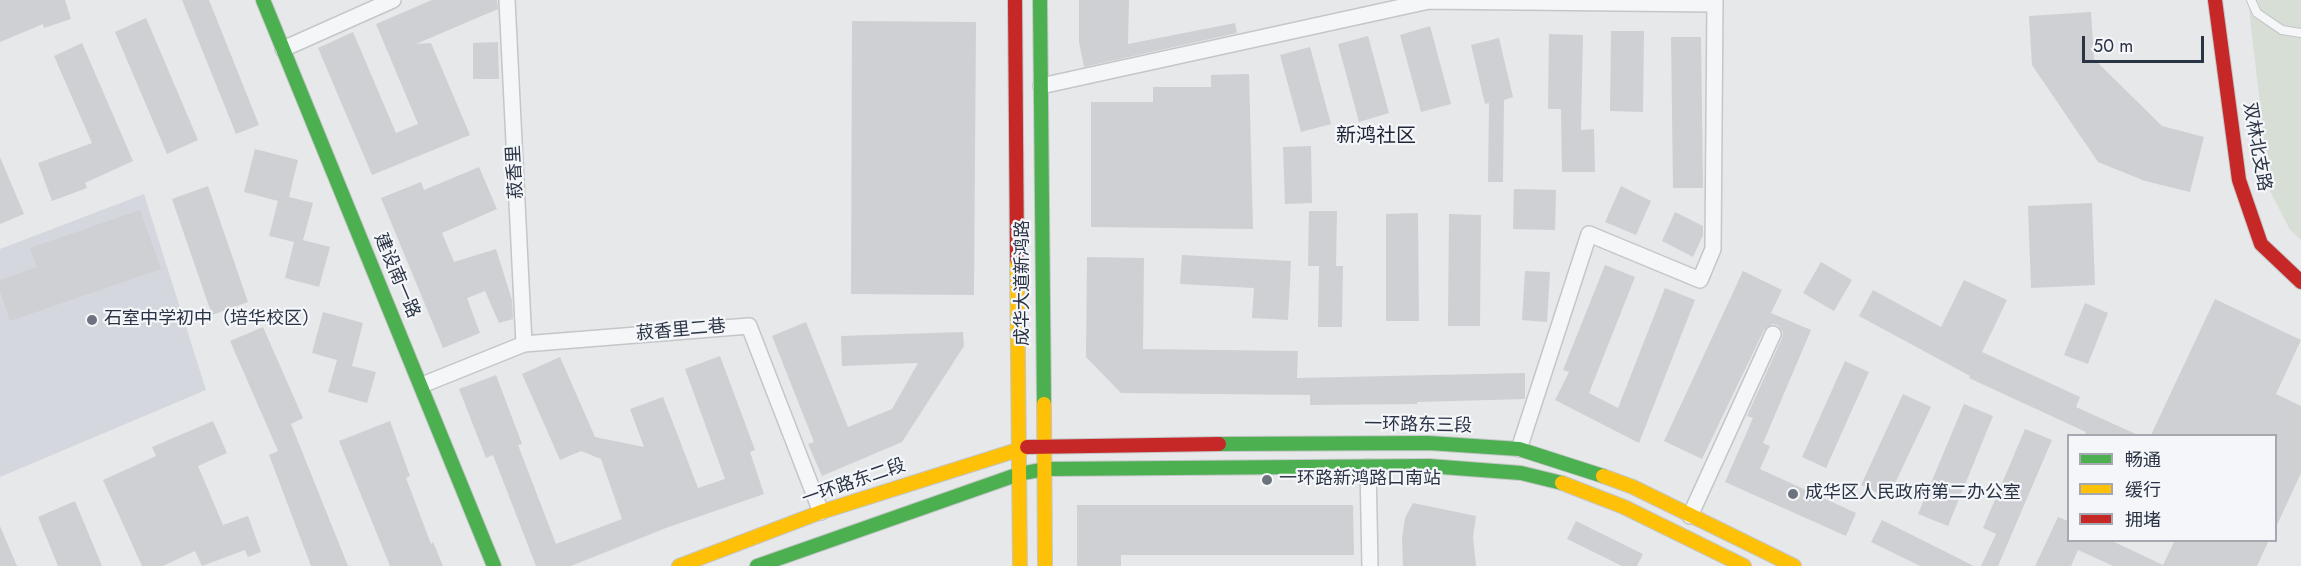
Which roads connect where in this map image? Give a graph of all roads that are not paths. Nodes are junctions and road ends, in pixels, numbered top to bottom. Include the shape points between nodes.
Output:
1 (263, 0) edge
2 (393, 0) edge
3 (507, 0) edge
4 (1015, 0) edge
5 (1040, 0) edge
6 (2215, 0) edge
7 (2251, 0) edge
8 (1458, 1) edge
9 (1715, 2) edge
10 (2301, 33) edge
11 (283, 49) junction
12 (1041, 86) junction
13 (2301, 282) edge
14 (1773, 334) dead end
15 (524, 344) junction
16 (422, 385) junction
17 (1044, 445) junction
18 (1019, 447) junction
19 (1519, 449) junction
20 (1368, 467) junction
21 (1045, 469) junction
22 (1019, 474) junction
23 (821, 512) junction
24 (1690, 516) junction
25 (1770, 555) junction
26 (494, 566) edge
27 (679, 566) edge
28 (757, 566) edge
29 (1020, 566) edge
30 (1045, 566) edge
31 (1370, 566) edge
32 (1744, 566) edge
33 (1794, 566) edge
34 (1806, 566) edge

1 - 11 main road, 建设南一路
2 - 11 street
3 - 15 street, 菽香里
4 - 18 main road, 成华大道新鸿路
5 - 12 main road, 成华大道新鸿路
6 - 13 main road, 双林北支路 via 2240,180 2261,244
7 - 10 lane via 2257,14 2282,30
8 - 9 street
8 - 12 street via 1429,1
9 - 19 street via 1713,249 1700,280 1589,234
11 - 16 main road, 建设南一路
12 - 17 main road, 成华大道新鸿路
14 - 24 street
15 - 16 street, 菽香里二巷
15 - 23 street, 菽香里二巷 via 749,326
16 - 26 main road, 建设南一路
17 - 18 main road, 一环路东二段
17 - 19 main road, 一环路东三段 via 1429,442
17 - 21 main road, 成华大道新鸿路
18 - 22 main road, 成华大道新鸿路
18 - 23 main road, 一环路东二段
19 - 24 main road, 一环路东三段 via 1599,473
20 - 21 main road
20 - 31 street
20 - 32 main road via 1483,469 1564,483 1624,507
21 - 22 main road
21 - 30 main road, 成华大道新鸿路
22 - 28 main road
22 - 29 main road, 成华大道新鸿路
23 - 27 main road, 一环路东二段
24 - 25 main road, 一环路东三段
25 - 33 main road
25 - 34 main road

